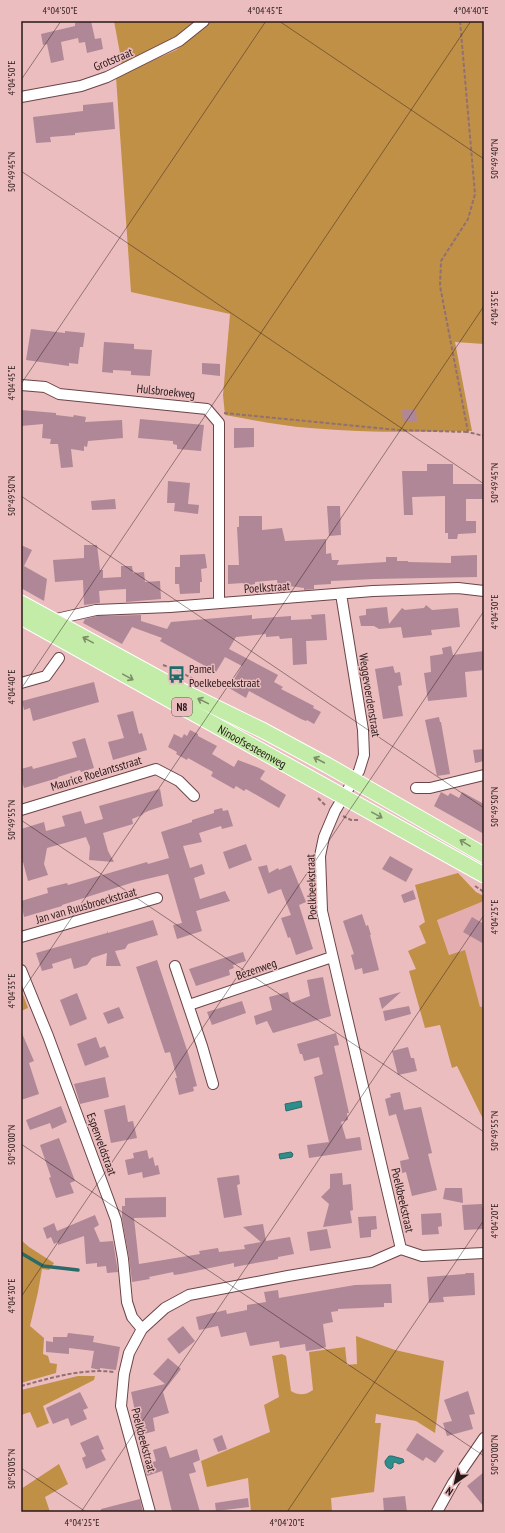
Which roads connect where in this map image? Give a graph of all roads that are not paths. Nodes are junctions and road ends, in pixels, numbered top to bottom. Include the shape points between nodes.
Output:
1 (204, 21) edge
2 (21, 97) edge
3 (21, 385) edge
4 (484, 591) edge
5 (341, 594) junction
6 (21, 603) edge
7 (219, 603) junction
8 (21, 617) edge
9 (52, 620) junction
10 (59, 658) dead end
11 (21, 683) edge
12 (484, 775) edge
13 (353, 780) junction
14 (416, 788) dead end
15 (194, 796) dead end
16 (343, 796) junction
17 (21, 810) edge
18 (484, 854) edge
19 (484, 875) edge
20 (157, 898) dead end
21 (21, 937) edge
22 (332, 957) junction
23 (175, 966) dead end
24 (21, 970) edge
25 (189, 1005) junction
26 (213, 1084) dead end
27 (401, 1249) junction
28 (484, 1254) edge
29 (142, 1329) junction
30 (484, 1438) edge
31 (150, 1512) edge
32 (437, 1512) edge

1 - 2 street, Grotstraat via 179,41 107,77 81,86
3 - 7 street, Hulsbroekweg via 45,387 59,394 207,409 214,416 218,423
4 - 5 street, Poelkstraat via 458,588
5 - 7 street, Poelkstraat
5 - 13 street, Weggevoerdenstraat via 365,747 363,762
6 - 9 main road, Ninoofsesteenweg / N8
7 - 9 street, Poelkstraat via 96,610
8 -> 16 main road, Ninoofsesteenweg / N8
13 -> 9 main road, Ninoofsesteenweg / N8
10 - 11 street via 46,676
12 - 14 street via 430,788
13 - 16 street, Weggevoerdenstraat
18 -> 13 main road, Ninoofsesteenweg / N8
15 - 17 street, Maurice Roelantsstraat via 179,781 156,768
16 -> 19 main road, Ninoofsesteenweg / N8
16 - 22 street, Poelkbeekstraat via 327,828 320,856 322,911
20 - 21 street, Jan van Ruusbroeckstraat
22 - 25 street, Bezenweg
22 - 27 street, Poelkbeekstraat
23 - 25 street
24 - 29 street, Espenveldstraat via 116,1220 127,1302 132,1317
25 - 26 street
27 - 28 street via 422,1256
27 - 29 street, Poelkbeekstraat via 371,1262 189,1296 165,1308
29 - 31 street, Poelkbeekstraat via 129,1353 121,1406
30 - 32 street via 453,1483

